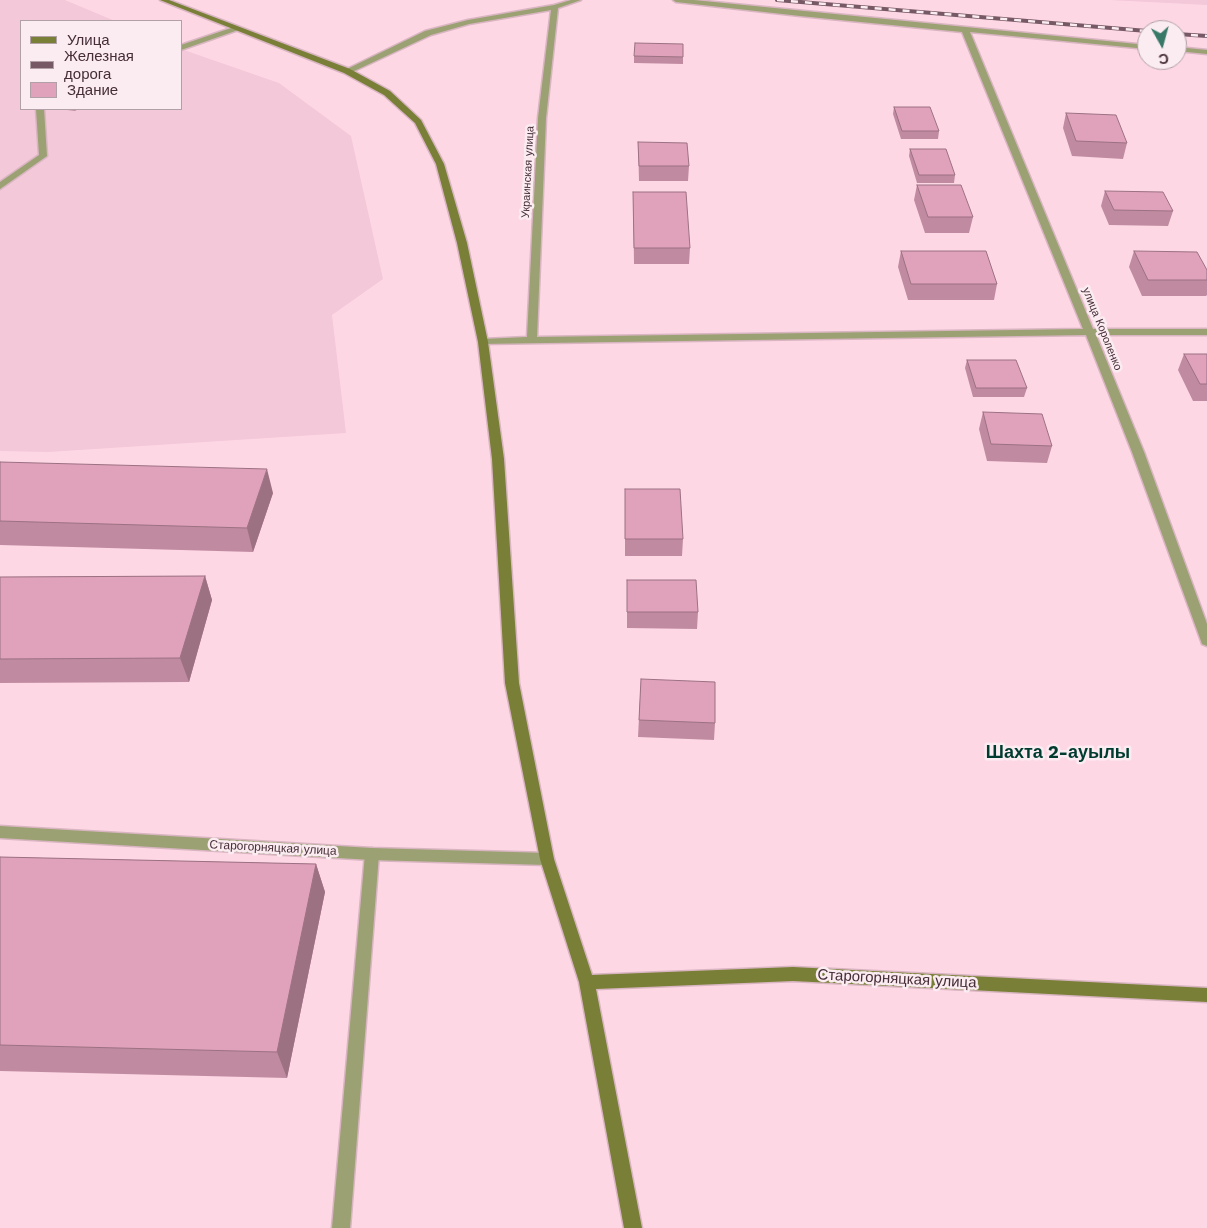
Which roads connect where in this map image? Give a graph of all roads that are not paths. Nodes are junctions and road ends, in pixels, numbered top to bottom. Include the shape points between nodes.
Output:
1 (163, 0) edge
2 (578, 0) edge
3 (676, 0) edge
4 (554, 7) junction
5 (236, 28) junction
6 (965, 30) junction
7 (1137, 45) edge
8 (182, 48) edge
9 (1187, 50) edge
10 (1207, 52) edge
11 (348, 71) junction
12 (40, 110) edge
13 (0, 186) edge
14 (1089, 332) junction
15 (1207, 332) edge
16 (532, 340) junction
17 (483, 342) junction
18 (1207, 641) edge
19 (0, 832) edge
20 (372, 854) junction
21 (547, 859) junction
22 (588, 982) junction
23 (1207, 995) edge
24 (341, 1228) edge
25 (633, 1228) edge

1 - 5 street
2 - 4 street
3 - 6 street
4 - 11 street via 468,22 428,33
4 - 16 street, Украинская улица via 542,118
5 - 8 street
5 - 11 street
6 - 7 street
6 - 14 street, улица Короленко
9 - 10 street
11 - 17 street via 387,93 418,122 440,164 462,243
12 - 13 street via 43,156
14 - 15 street
14 - 16 street
14 - 18 street, улица Короленко via 1138,452
16 - 17 street
17 - 21 street via 498,458 512,683
19 - 20 street, Старогорняцкая улица
20 - 21 street, Старогорняцкая улица
20 - 24 street
21 - 22 street
22 - 23 street, Старогорняцкая улица via 793,974
22 - 25 street

